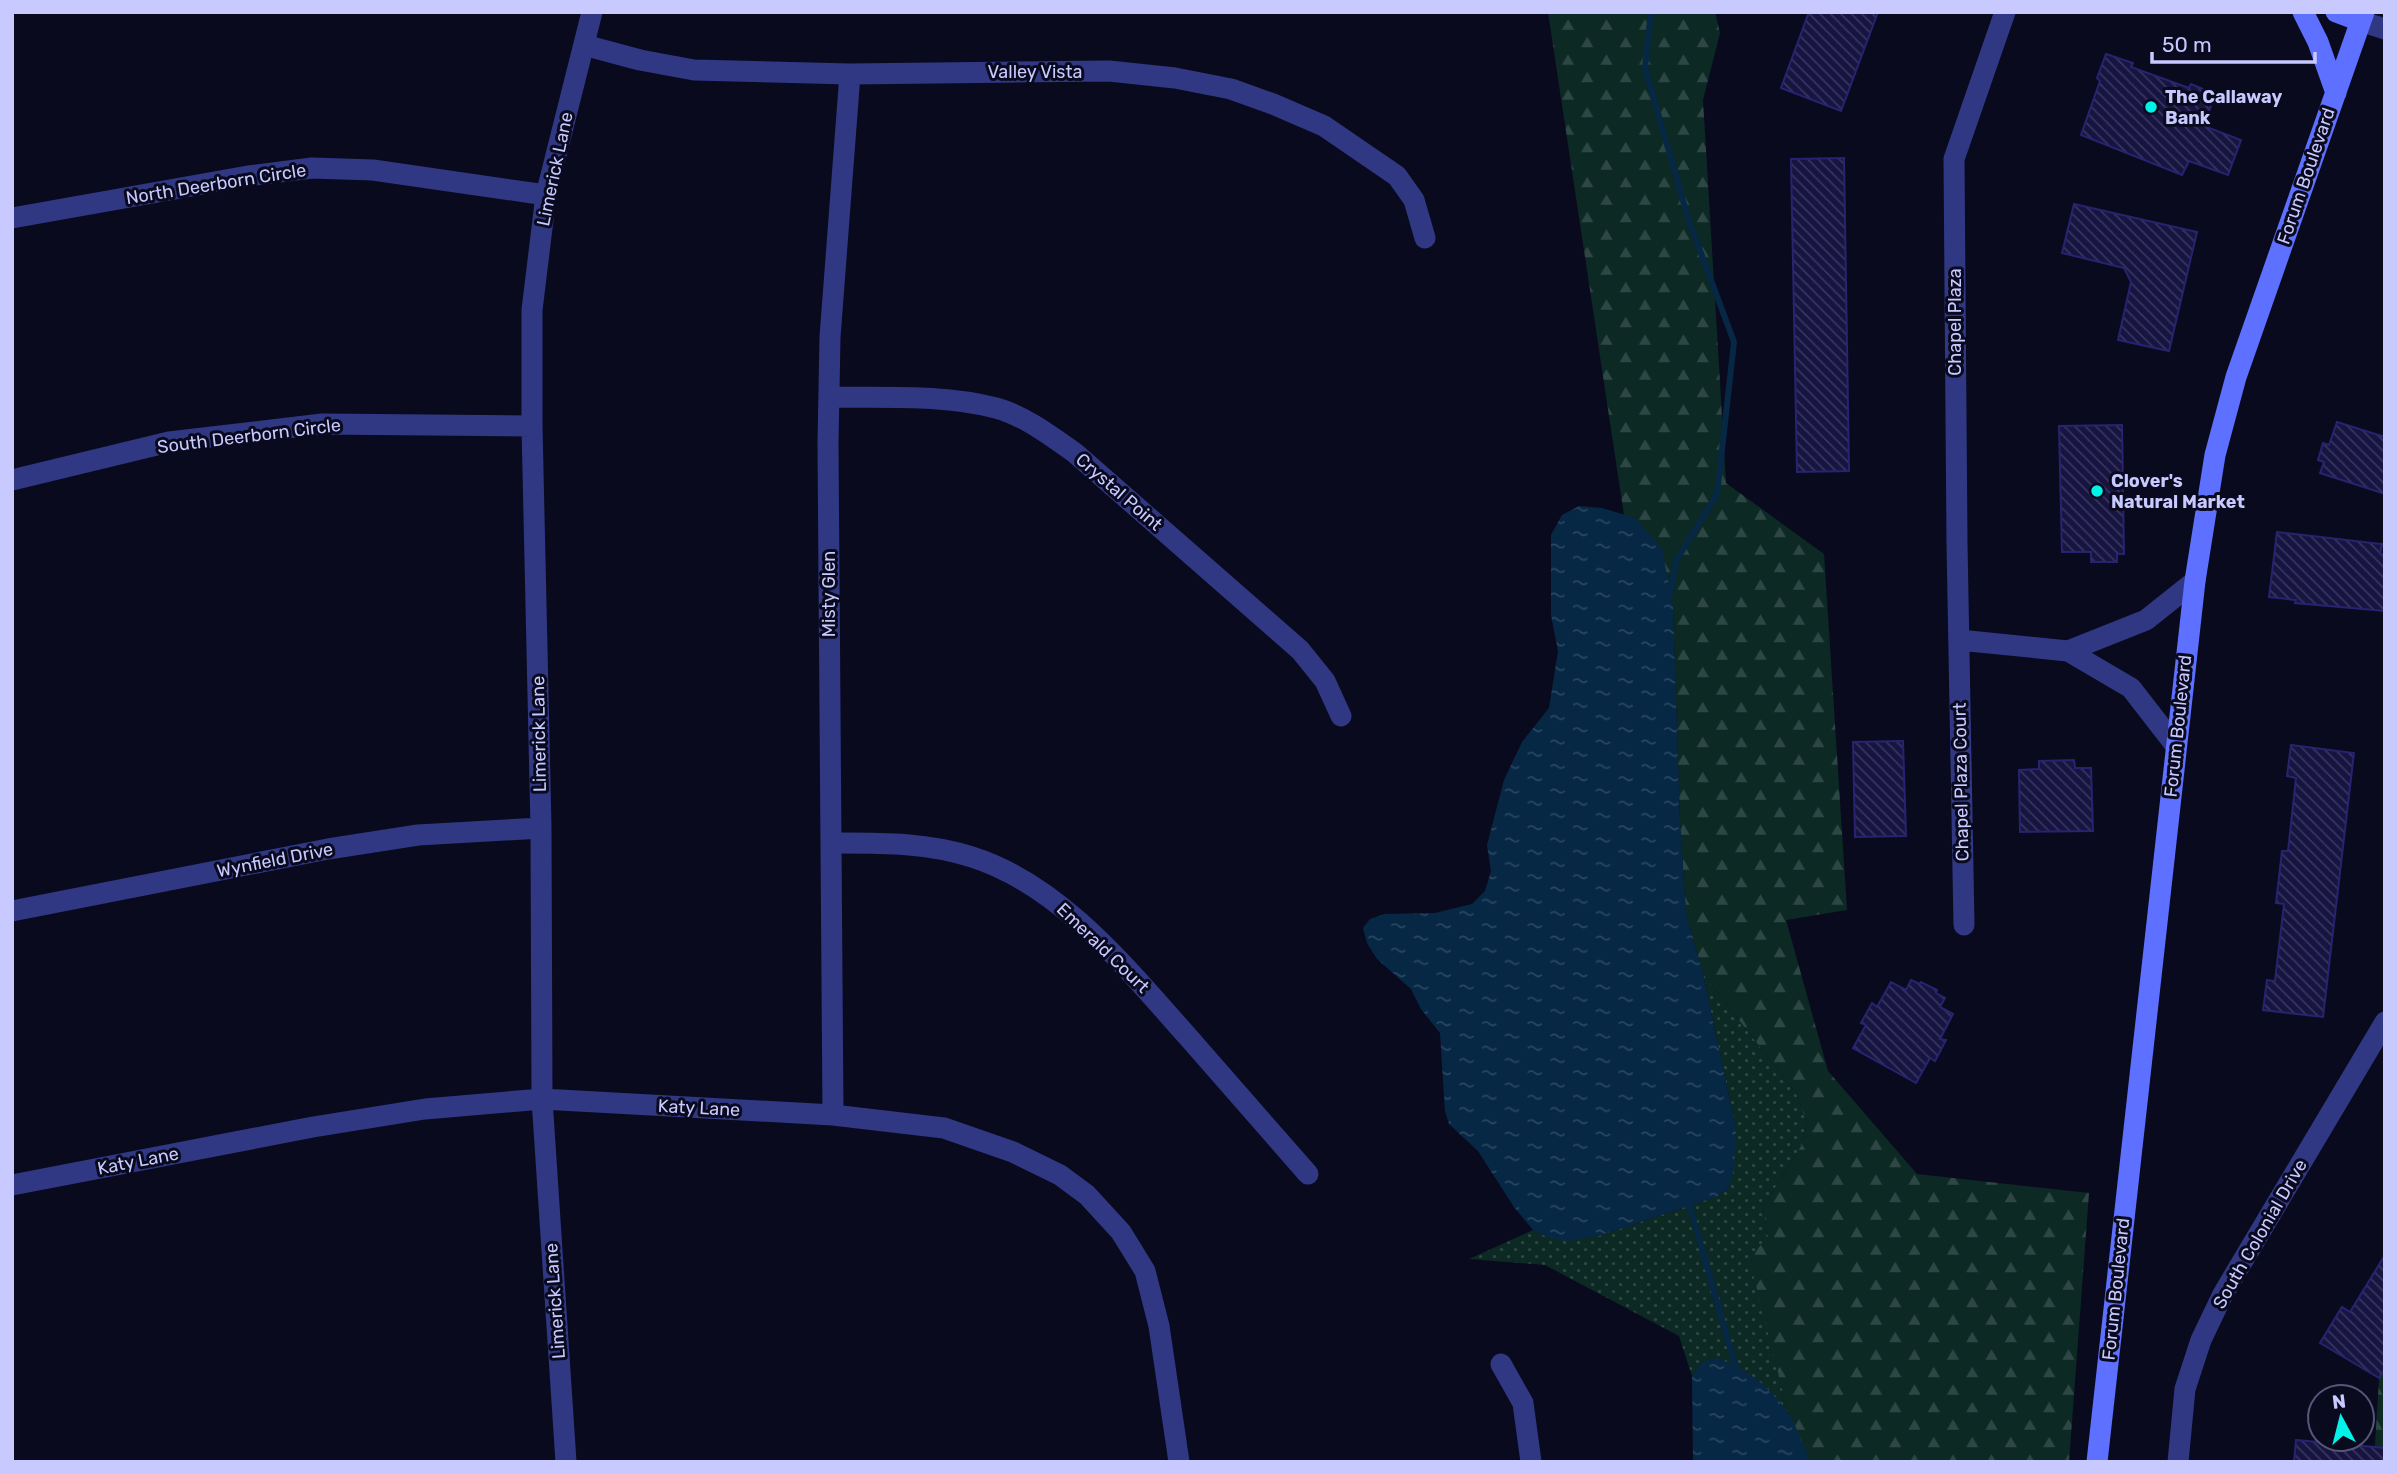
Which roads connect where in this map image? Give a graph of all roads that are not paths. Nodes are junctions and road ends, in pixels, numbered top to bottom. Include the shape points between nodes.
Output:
1 (592, 12) edge
2 (2005, 12) edge
3 (2303, 12) edge
4 (2336, 12) edge
5 (2362, 17) edge
6 (2385, 29) edge
7 (584, 45) junction
8 (850, 74) junction
9 (2336, 93) junction
10 (546, 195) junction
11 (12, 218) edge
12 (1425, 238) dead end
13 (830, 397) junction
14 (532, 426) junction
15 (12, 480) edge
16 (2195, 580) junction
17 (1959, 640) junction
18 (2068, 651) junction
19 (1341, 716) dead end
20 (2176, 746) junction
21 (541, 828) junction
22 (831, 844) junction
23 (12, 911) edge
24 (1964, 925) dead end
25 (2385, 1022) edge
26 (542, 1099) junction
27 (832, 1115) junction
28 (1308, 1174) dead end
29 (12, 1185) edge
30 (1501, 1364) dead end
31 (566, 1462) edge
32 (1179, 1462) edge
33 (1531, 1462) edge
34 (2098, 1462) edge
35 (2178, 1462) edge

1 - 7 street, Limerick Lane
2 - 17 street, Chapel Plaza via 1954,159
3 - 9 street
4 - 5 street
5 - 6 street
5 - 9 street, Forum Boulevard
7 - 8 street, Valley Vista via 694,70
7 - 10 street, Limerick Lane
8 - 12 street, Valley Vista via 1109,71 1231,89 1324,126 1397,176 1414,200
8 - 13 street, Misty Glen via 830,337
9 - 16 street, Forum Boulevard via 2236,377 2215,455
10 - 11 street, North Deerborn Circle via 373,170 312,168
10 - 14 street, Limerick Lane via 532,310
13 - 19 street, Crystal Point via 953,400 998,409 1036,426 1075,453 1300,650 1325,681
13 - 22 street, Misty Glen
14 - 15 street, South Deerborn Circle via 322,424 169,442
14 - 21 street, Limerick Lane
16 - 18 street via 2146,620
16 - 20 street, Forum Boulevard
17 - 18 street
17 - 24 street, Chapel Plaza Court
18 - 20 street via 2131,688
20 - 34 street, Forum Boulevard
21 - 23 street, Wynfield Drive via 418,835
21 - 26 street, Limerick Lane
22 - 27 street, Misty Glen
22 - 28 street, Emerald Court via 941,848 975,858 1044,891 1142,985
25 - 35 street, South Colonial Drive via 2223,1294 2201,1340 2185,1389
26 - 27 street, Katy Lane
26 - 29 street, Katy Lane via 425,1109 313,1127
26 - 31 street, Limerick Lane
27 - 32 street, Katy Lane via 944,1128 1013,1152 1060,1175 1087,1195 1121,1231 1145,1271 1159,1326
30 - 33 street via 1523,1403

